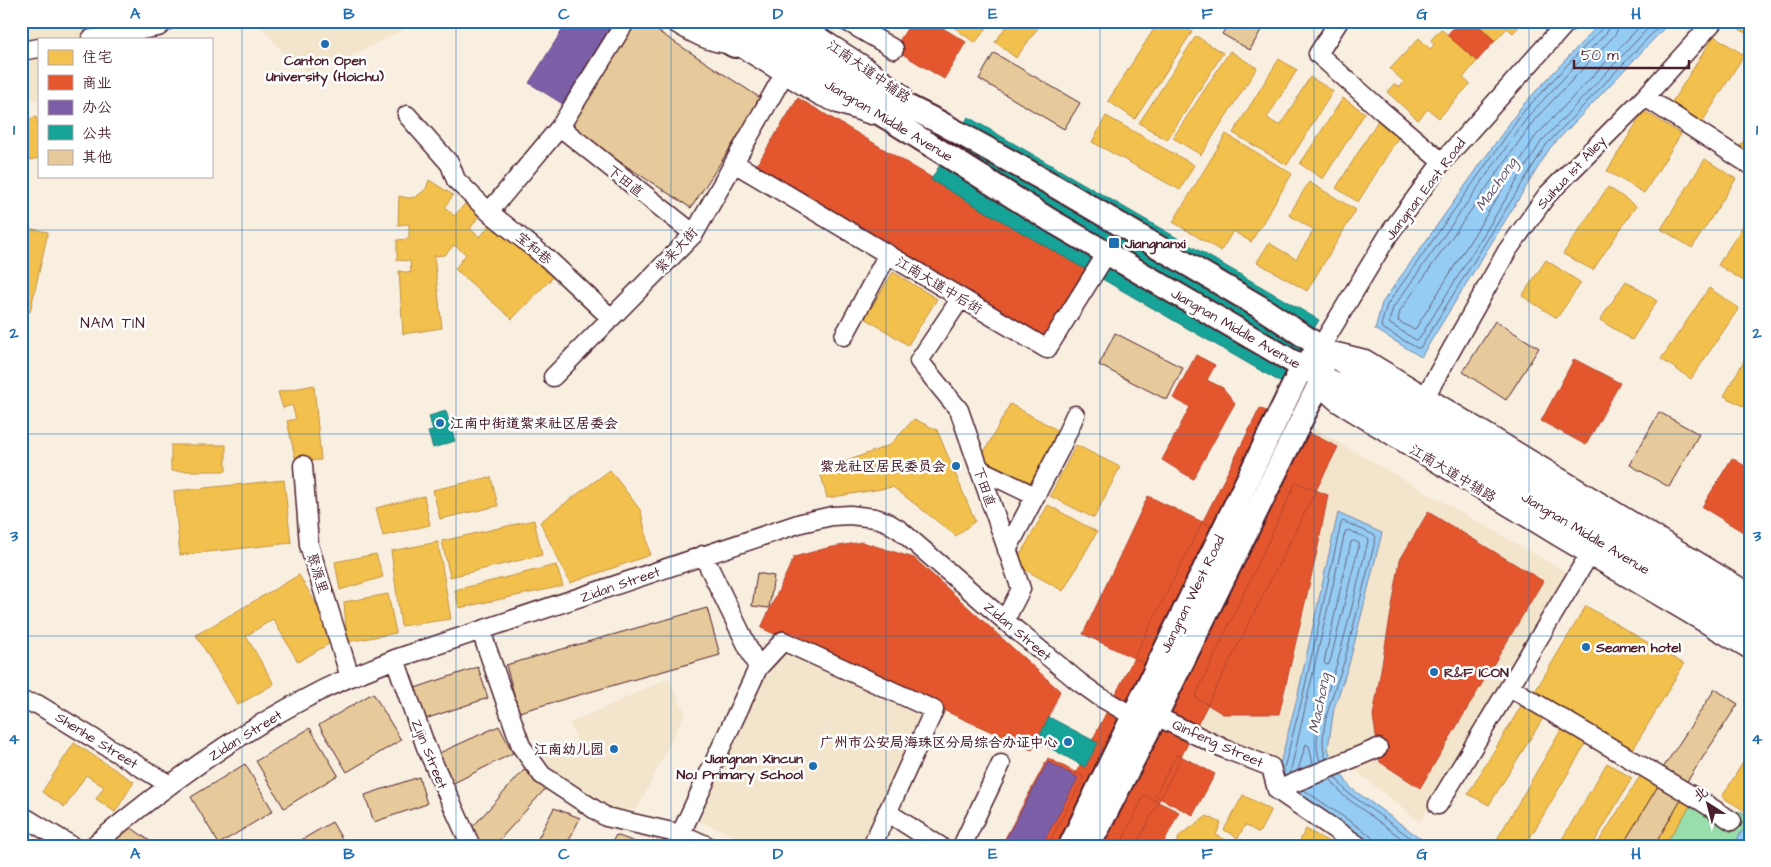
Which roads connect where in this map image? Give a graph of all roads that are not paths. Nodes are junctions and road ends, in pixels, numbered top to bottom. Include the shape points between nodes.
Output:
1 (166, 21) edge
2 (626, 21) edge
3 (672, 21) edge
4 (696, 21) edge
5 (795, 21) edge
6 (1339, 21) edge
7 (1568, 21) edge
8 (1714, 21) edge
9 (849, 22) edge
10 (751, 28) edge
11 (97, 38) edge
12 (38, 48) edge
13 (894, 49) dead end
14 (21, 52) edge
15 (784, 74) junction
16 (1645, 97) junction
17 (407, 115) dead end
18 (889, 119) junction
19 (941, 123) junction
20 (560, 127) junction
21 (1442, 162) junction
22 (734, 163) junction
23 (1750, 165) edge
24 (490, 212) junction
25 (694, 234) junction
26 (1107, 253) junction
27 (888, 254) junction
28 (961, 298) junction
29 (1260, 307) junction
30 (611, 318) junction
31 (1245, 333) junction
32 (844, 336) dead end
33 (1320, 348) junction
34 (1302, 367) junction
35 (1323, 376) junction
36 (553, 377) dead end
37 (1426, 395) junction
38 (1075, 414) dead end
39 (1442, 436) junction
40 (303, 466) dead end
41 (979, 468) junction
42 (1035, 496) junction
43 (1007, 550) junction
44 (1589, 555) junction
45 (703, 556) junction
46 (1748, 599) edge
47 (1698, 610) junction
48 (1005, 620) junction
49 (481, 631) junction
50 (1750, 633) edge
51 (1750, 650) edge
52 (395, 660) junction
53 (758, 668) junction
54 (350, 677) junction
55 (1509, 687) junction
56 (21, 702) edge
57 (1134, 716) junction
58 (1156, 716) junction
59 (1378, 748) dead end
60 (1001, 764) dead end
61 (170, 785) junction
62 (1280, 789) junction
63 (1438, 805) dead end
64 (887, 812) junction
65 (21, 815) edge
66 (1732, 821) dead end
67 (678, 840) edge
68 (72, 846) edge
69 (93, 846) edge
70 (471, 846) edge
71 (708, 846) edge
72 (872, 846) edge
73 (940, 846) edge
74 (962, 846) edge
75 (1070, 846) edge
76 (1089, 846) edge
77 (1359, 846) edge

1 - 11 street via 158,27
2 - 20 street
3 - 10 street, 江南大道中辅路 via 710,41 724,44
4 - 10 highway
5 - 19 street, 江南大道中辅路 via 862,64
6 - 21 street via 1318,54
7 - 21 street, Jiangnan East Road
8 - 16 street, Suihua 1st Alley
9 - 13 street
10 - 15 street, 江南大道中辅路
10 - 18 main road, Jiangnan Middle Avenue
10 - 19 main road, Jiangnan Middle Avenue
12 - 14 street
15 - 18 street, 江南大道中辅路 via 838,104
15 - 22 street, 紫来大街
16 - 23 street
16 - 37 street, Suihua 1st Alley via 1547,195 1530,217 1507,251
17 - 24 street, 宝和巷 via 450,164 456,180
18 - 26 main road, Jiangnan Middle Avenue
19 - 29 main road, Jiangnan Middle Avenue
20 - 24 street
20 - 25 street, 下田直
21 - 33 street, Jiangnan East Road via 1389,234
22 - 25 street, 紫来大街
22 - 27 street, 江南大道中后街
24 - 30 street, 宝和巷 via 549,260
25 - 30 street, 紫来大街
26 - 28 street, 江南大道中后街 via 1047,349
26 - 31 main road, Jiangnan Middle Avenue
27 - 28 street, 江南大道中后街
27 - 32 street
28 - 41 street, 下田直 via 919,361 959,410
29 - 31 main road
29 - 33 main road, Jiangnan Middle Avenue
30 - 36 street, 紫来大街
31 - 34 main road, Jiangnan Middle Avenue
33 - 34 main road, Jiangnan West Road
33 - 35 main road
33 - 37 street, 江南大道中辅路 via 1365,359
33 - 39 main road, Jiangnan Middle Avenue
34 - 35 main road, Jiangnan Middle Avenue
34 - 57 main road, Jiangnan West Road
35 - 39 main road, Jiangnan Middle Avenue via 1386,411
35 - 58 main road
37 - 39 street, 江南大道中辅路
38 - 42 street
39 - 44 street, 江南大道中辅路
39 - 46 main road, Jiangnan Middle Avenue
39 - 47 main road, Jiangnan Middle Avenue
40 - 54 street, 聚源里 via 309,545
41 - 42 street
41 - 43 street, 下田直
42 - 43 street
43 - 48 street, 下田直 via 1021,589
44 - 47 street, 江南大道中辅路
44 - 55 street
45 - 48 street, Zidan Street via 832,516 875,518 900,530
45 - 49 street, Zidan Street
45 - 53 street
47 - 50 main road, Jiangnan Middle Avenue
47 - 51 street, 江南大道中辅路
48 - 57 street, Zidan Street via 1079,682
49 - 52 street, Zidan Street
49 - 67 street via 521,746 542,775 606,817
52 - 54 street, Zidan Street
52 - 70 street, Zijin Street via 426,747
53 - 64 street via 783,640 934,710
53 - 67 street
54 - 61 street, Zidan Street via 248,732
55 - 63 street
55 - 66 street
56 - 61 street, Shenhe Street via 37,704
57 - 58 street, Qinfeng Street
57 - 75 main road, Jiangnan West Road
58 - 62 street, Qinfeng Street via 1271,767
58 - 76 main road
59 - 62 street
60 - 74 street
61 - 69 street, Zidan Street
62 - 77 street
64 - 72 street
64 - 73 street
65 - 68 street
67 - 71 street

